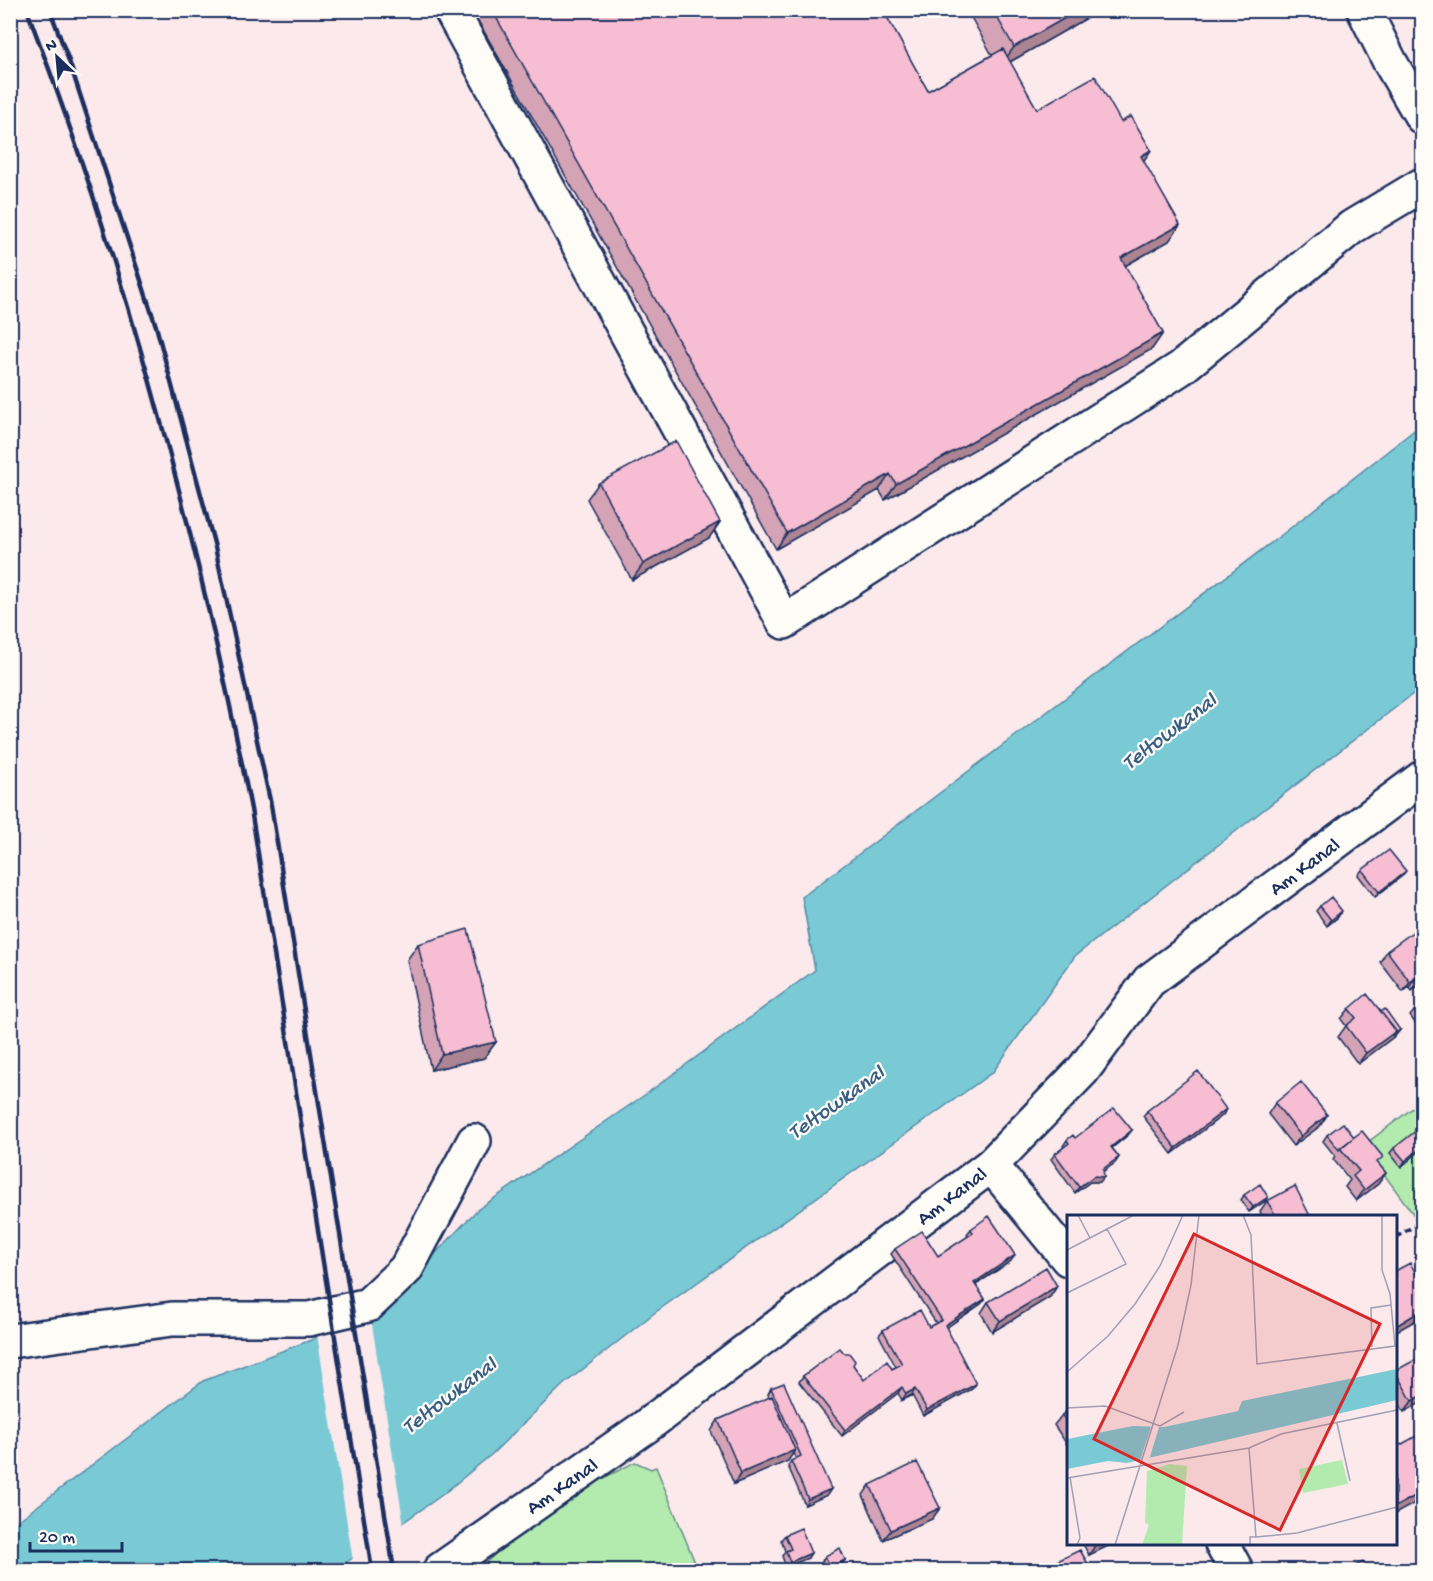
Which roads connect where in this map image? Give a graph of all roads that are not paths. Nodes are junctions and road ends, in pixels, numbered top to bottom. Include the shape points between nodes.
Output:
1 (452, 10) edge
2 (1364, 10) edge
3 (1422, 117) edge
4 (1422, 185) edge
5 (1422, 778) edge
6 (474, 1141) dead end
7 (991, 1165) junction
8 (1067, 1258) edge
9 (10, 1341) edge
10 (1223, 1545) edge
11 (440, 1570) edge
12 (1236, 1570) edge

1 - 4 street via 784,622 1180,368 1352,227
2 - 3 street
5 - 7 street, Am Kanal via 1149,981 1083,1070
6 - 9 street via 406,1269 368,1305 309,1319 172,1319
7 - 8 street
7 - 11 street, Am Kanal via 645,1426
10 - 12 street

